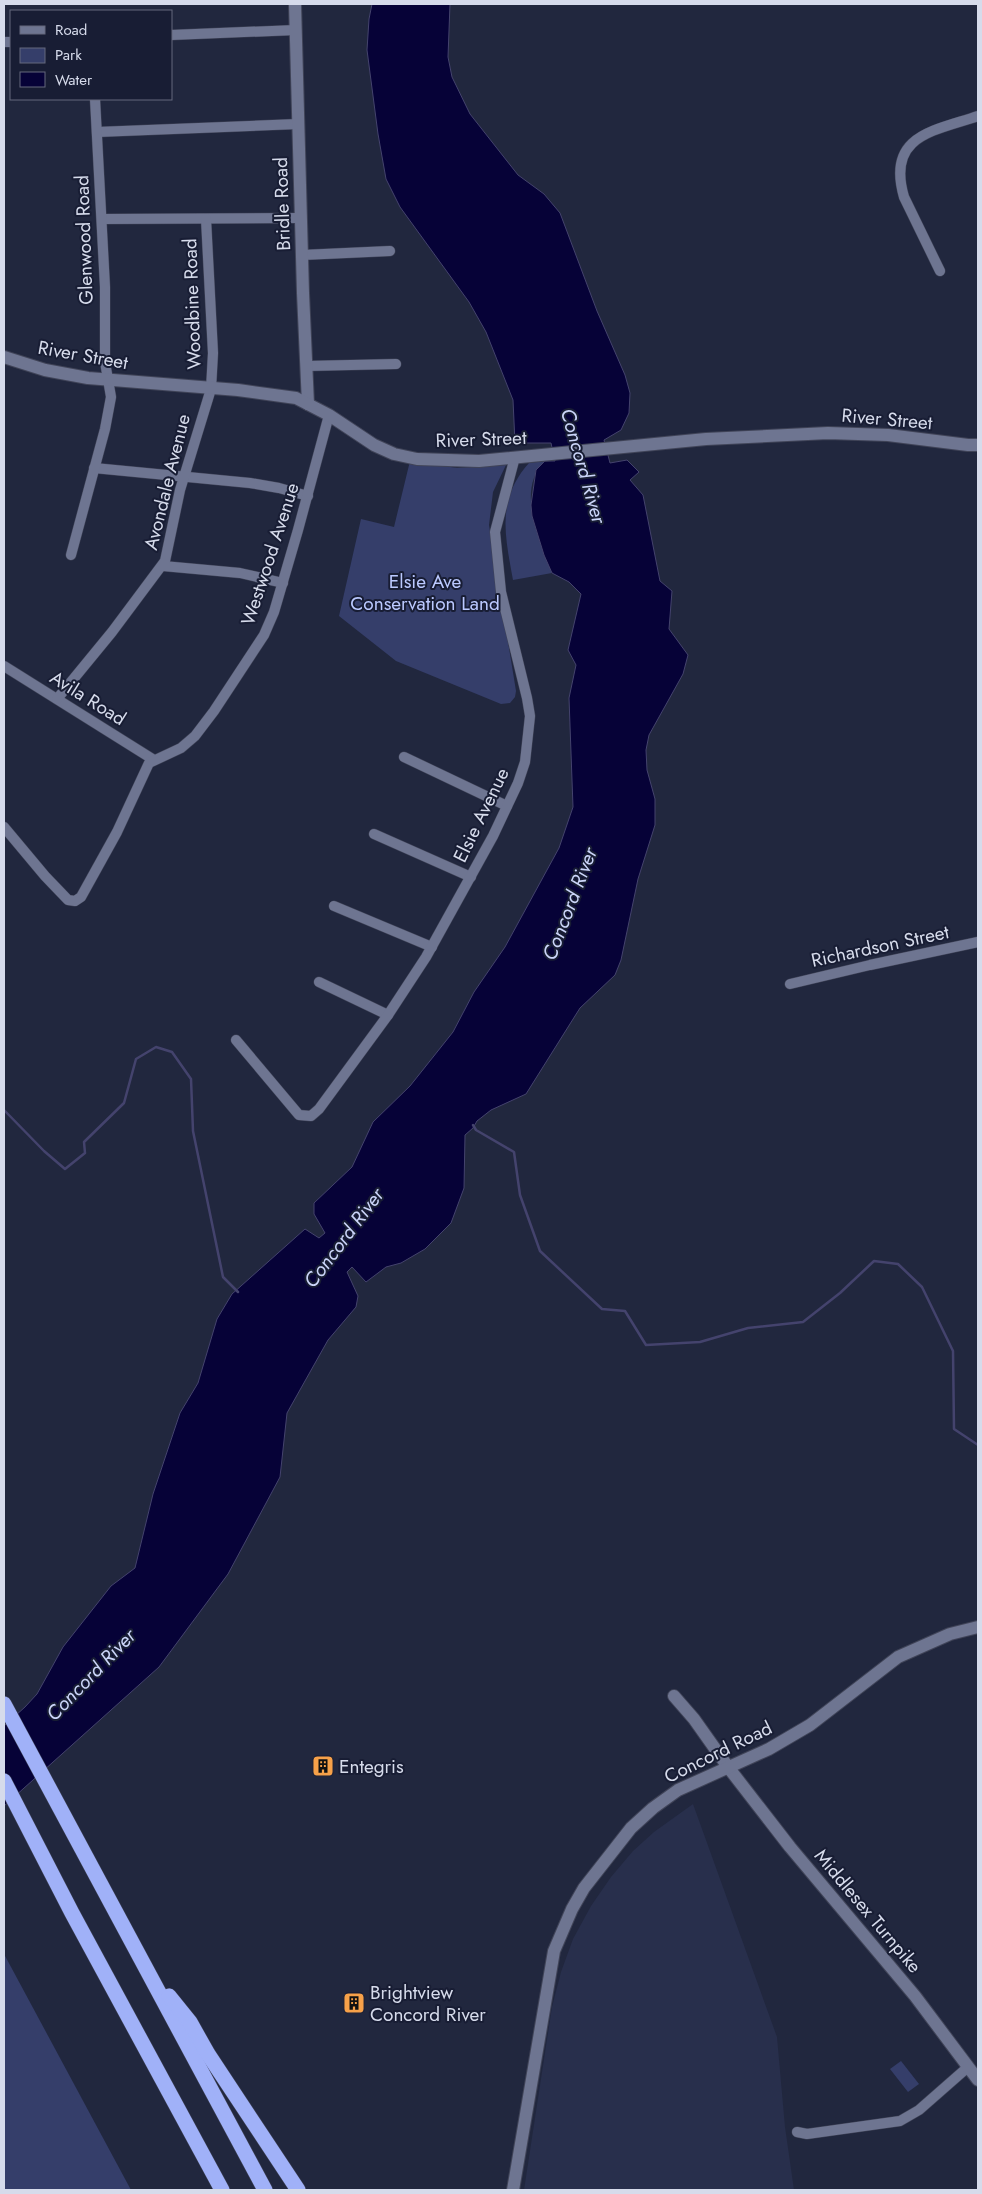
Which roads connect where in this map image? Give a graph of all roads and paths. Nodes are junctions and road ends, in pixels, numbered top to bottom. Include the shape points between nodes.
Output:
1 (295, 4) edge
2 (296, 30) junction
3 (172, 35) edge
4 (95, 100) edge
5 (978, 116) edge
6 (298, 124) junction
7 (97, 132) junction
8 (301, 218) junction
9 (102, 219) junction
10 (206, 219) junction
11 (390, 251) dead end
12 (302, 255) junction
13 (940, 271) dead end
14 (4, 357) edge
15 (396, 364) dead end
16 (306, 366) junction
17 (109, 380) junction
18 (211, 389) junction
19 (308, 404) junction
20 (329, 415) junction
21 (978, 445) edge
22 (515, 457) junction
23 (94, 468) junction
24 (184, 478) junction
25 (308, 496) junction
26 (71, 555) dead end
27 (163, 566) junction
28 (283, 583) junction
29 (4, 666) edge
30 (57, 699) junction
31 (404, 757) dead end
32 (154, 760) junction
33 (508, 806) junction
34 (4, 827) edge
35 (374, 834) dead end
36 (471, 877) junction
37 (334, 906) dead end
38 (978, 942) edge
39 (432, 947) junction
40 (318, 982) dead end
41 (790, 984) dead end
42 (388, 1015) junction
43 (236, 1040) dead end
44 (978, 1627) edge
45 (674, 1696) dead end
46 (5, 1707) edge
47 (728, 1767) junction
48 (4, 1781) edge
49 (145, 1967) junction
50 (968, 2067) junction
51 (978, 2080) edge
52 (797, 2132) dead end
53 (222, 2190) edge
54 (265, 2190) edge
55 (298, 2190) edge
56 (513, 2190) edge

1 - 2 main road, Bridle Road
2 - 3 street
2 - 6 main road, Bridle Road
4 - 7 street, Glenwood Road
5 - 13 street via 927,132 914,140 900,163 900,185 904,197
6 - 7 street
6 - 8 main road, Bridle Road
7 - 9 street, Glenwood Road
8 - 10 street
8 - 12 main road, Bridle Road
9 - 10 street
9 - 17 street, Glenwood Road via 105,367
10 - 18 street, Woodbine Road via 213,353
11 - 12 street
12 - 16 main road, Bridle Road
14 - 17 main road, River Street via 54,372
15 - 16 street
16 - 19 main road, Bridle Road
17 - 18 main road, River Street
17 - 23 street, Glenwood Road via 109,408
18 - 19 main road, River Street via 283,395
18 - 24 street, Avondale Avenue
19 - 20 main road, River Street
20 - 22 main road, River Street via 374,445 405,457 451,462
20 - 25 street, Westwood Avenue
21 - 22 main road, River Street via 888,435 828,433 706,439
22 - 33 street, Elsie Avenue via 495,532 496,551 501,592 530,716 525,762
23 - 24 street
23 - 26 street, Glenwood Road
24 - 25 street via 250,483
24 - 27 street, Avondale Avenue
25 - 28 street, Westwood Avenue
27 - 28 street via 240,573
27 - 30 street, Avondale Avenue
28 - 32 street, Westwood Avenue via 264,635 214,711 195,736
29 - 30 street, Avila Road
30 - 32 street, Avila Road
31 - 33 street
32 - 34 street, Westwood Avenue via 144,769 117,832 83,895 77,900 68,900
33 - 36 street, Elsie Avenue
35 - 36 street
36 - 39 street, Elsie Avenue
37 - 39 street
38 - 41 street, Richardson Street
39 - 42 street, Elsie Avenue
40 - 42 street
42 - 43 street, Elsie Avenue via 325,1102 311,1116 299,1115 294,1110
44 - 47 main road, Concord Road via 950,1634 898,1657 810,1725 769,1749
45 - 47 main road, Middlesex Turnpike
46 - 49 highway
47 - 50 main road, Middlesex Turnpike via 790,1847 915,1996
47 - 56 main road, Concord Road via 678,1790 641,1818 594,1874 572,1908 554,1951 549,1974
48 - 53 highway
49 - 54 highway
49 - 55 highway via 190,2022
50 - 51 main road, Middlesex Turnpike
50 - 52 street via 919,2110 900,2121 808,2134

